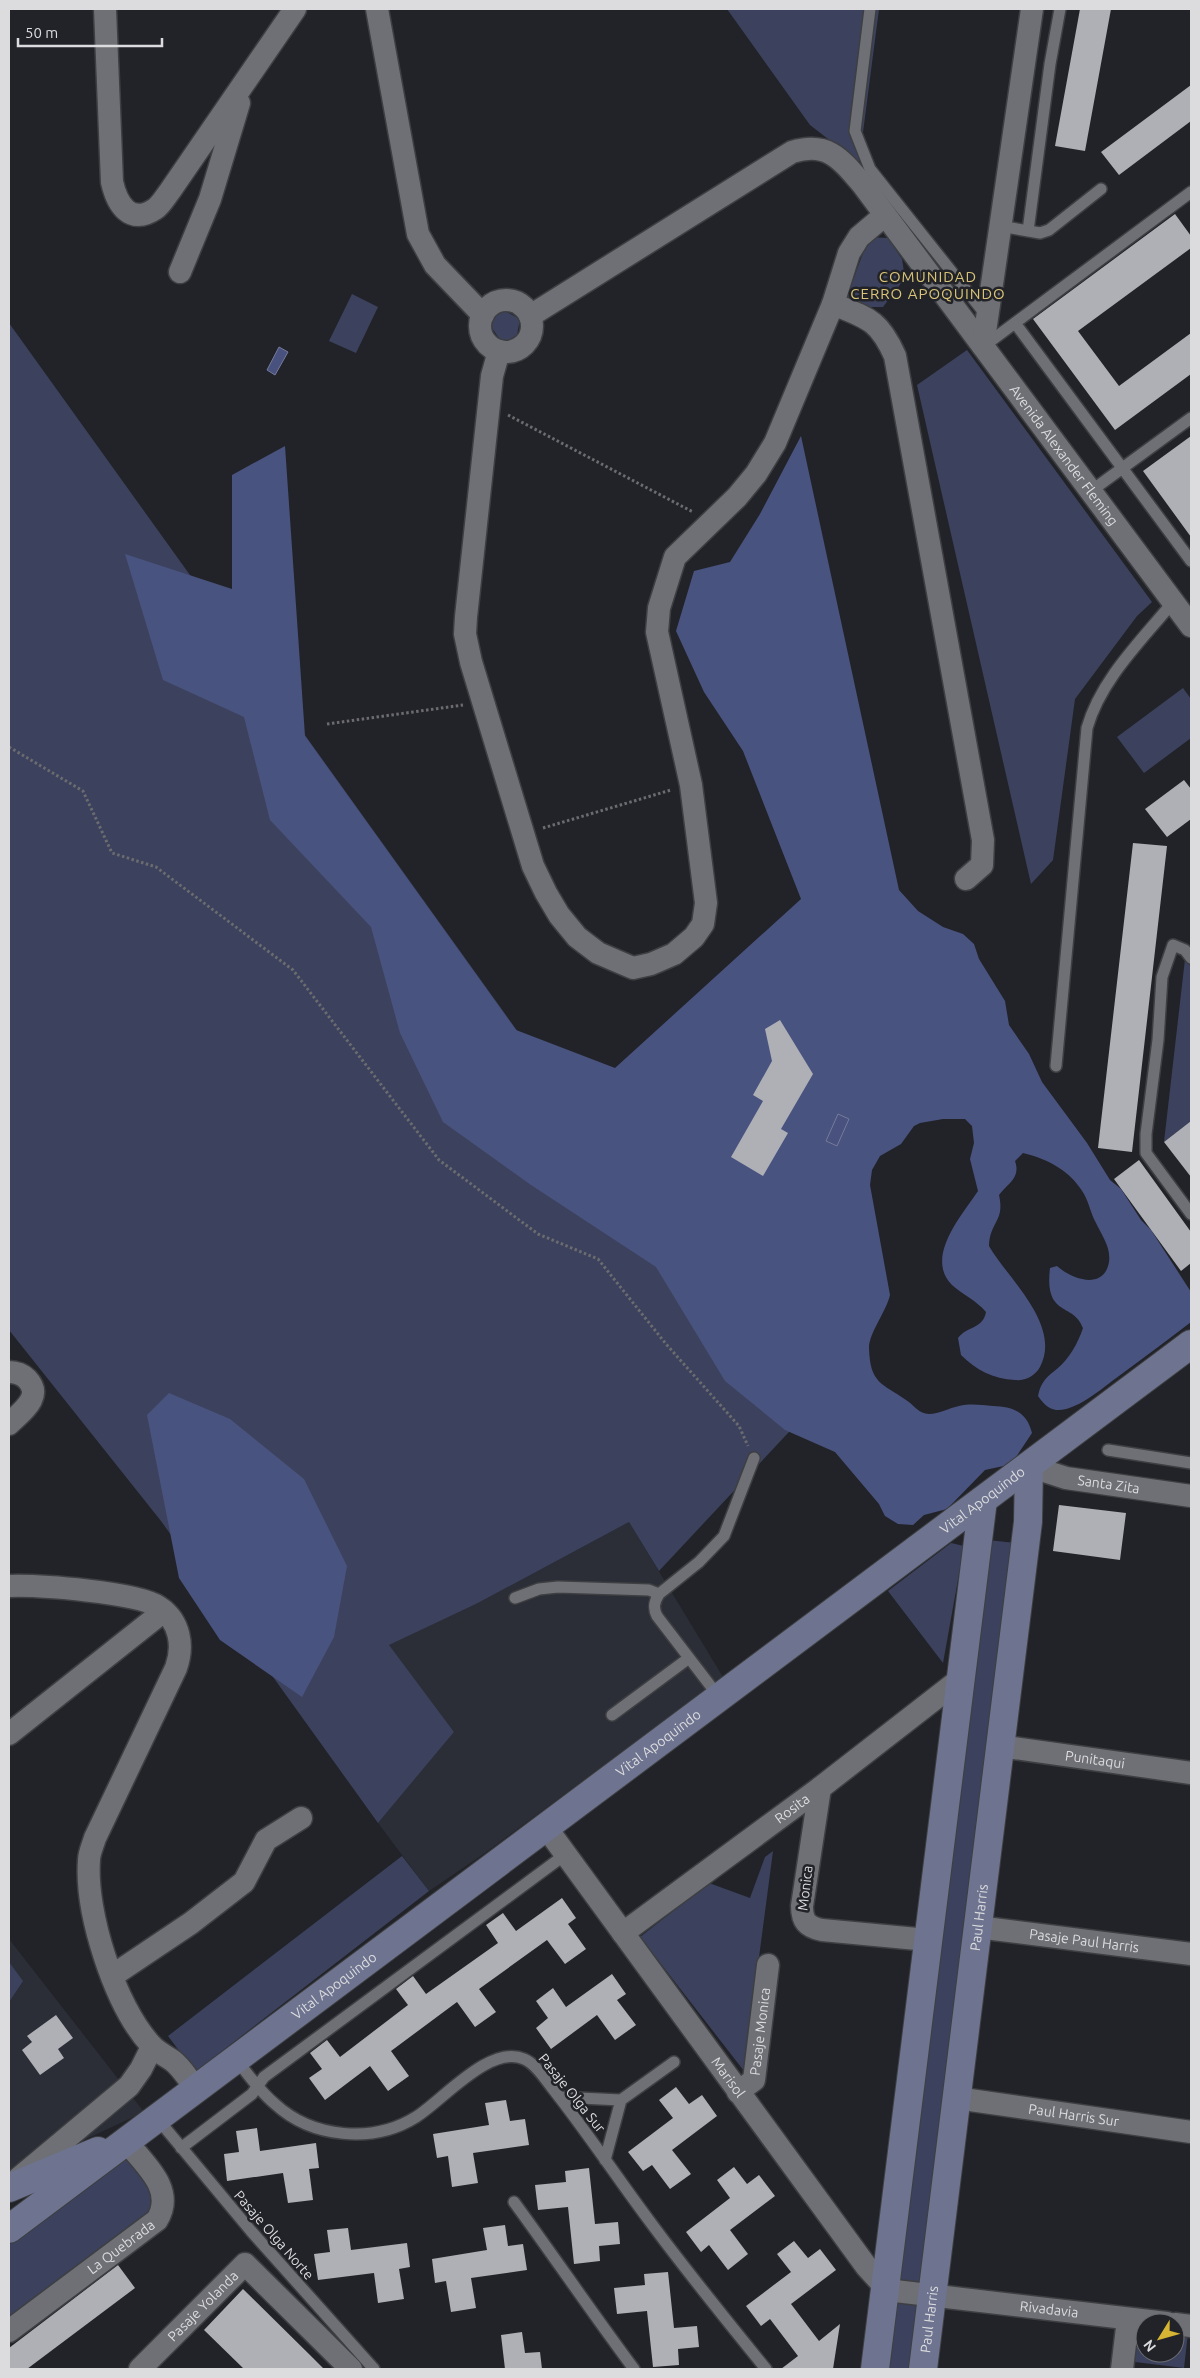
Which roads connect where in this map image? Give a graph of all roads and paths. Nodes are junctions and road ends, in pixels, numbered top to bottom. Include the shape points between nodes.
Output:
1 (105, 9) edge
2 (295, 9) edge
3 (377, 9) edge
4 (870, 9) edge
5 (1032, 9) edge
6 (1060, 9) edge
7 (244, 85) junction
8 (1101, 189) dead end
9 (1191, 192) edge
10 (885, 215) junction
11 (1000, 226) junction
12 (1028, 231) junction
13 (180, 272) dead end
14 (833, 304) junction
15 (483, 314) junction
16 (530, 316) junction
17 (987, 316) junction
18 (1015, 323) junction
19 (983, 346) junction
20 (499, 351) junction
21 (490, 406) junction
22 (1191, 418) edge
23 (1123, 468) junction
24 (1091, 491) junction
25 (712, 522) junction
26 (1191, 561) edge
27 (1173, 602) junction
28 (1191, 626) edge
29 (483, 702) junction
30 (327, 724) dead end
31 (9, 747) edge
32 (691, 785) junction
33 (523, 834) junction
34 (966, 879) dead end
35 (1191, 958) edge
36 (1056, 1066) dead end
37 (1191, 1214) edge
38 (1191, 1344) edge
39 (9, 1372) edge
40 (9, 1424) edge
41 (1108, 1450) dead end
42 (754, 1458) joint
43 (1191, 1463) edge
44 (1029, 1466) junction
45 (1191, 1496) edge
46 (983, 1500) junction
47 (9, 1586) edge
48 (659, 1594) junction
49 (515, 1598) dead end
50 (164, 1611) junction
51 (689, 1658) junction
52 (959, 1680) junction
53 (719, 1697) junction
54 (612, 1715) dead end
55 (9, 1734) edge
56 (1000, 1746) junction
57 (1191, 1773) edge
58 (820, 1788) junction
59 (301, 1818) dead end
60 (545, 1826) junction
61 (566, 1854) junction
62 (977, 1927) junction
63 (623, 1933) junction
64 (928, 1940) junction
65 (1191, 1954) edge
66 (768, 1965) dead end
67 (112, 1976) junction
68 (152, 2047) junction
69 (236, 2058) junction
70 (674, 2062) dead end
71 (258, 2087) junction
72 (195, 2088) junction
73 (738, 2092) junction
74 (560, 2097) junction
75 (956, 2098) junction
76 (621, 2100) junction
77 (156, 2117) junction
78 (1191, 2132) edge
79 (125, 2140) junction
80 (181, 2148) junction
81 (605, 2160) junction
82 (9, 2188) edge
83 (514, 2202) dead end
84 (9, 2229) edge
85 (885, 2287) junction
86 (932, 2296) junction
87 (1128, 2319) junction
88 (1135, 2320) edge
89 (9, 2331) edge
90 (140, 2369) edge
91 (351, 2369) edge
92 (374, 2369) edge
93 (634, 2369) edge
94 (766, 2369) edge
95 (875, 2369) edge
96 (923, 2369) edge
97 (1122, 2369) edge

1 - 7 street via 112,182 115,196 131,214 140,216 156,208
2 - 7 street
3 - 15 street via 418,234 435,265
4 - 17 lane via 855,131 870,169
5 - 11 street
6 - 12 lane
7 - 13 street via 210,199
8 - 12 lane via 1048,230 1040,233
9 - 18 lane
10 - 14 street via 859,237 849,253
10 - 16 street, Avenida Alexander Fleming via 853,173 828,150 802,149 782,158
10 - 19 street, Avenida Alexander Fleming
11 - 12 lane
11 - 17 street
14 - 25 street via 775,442 744,490
14 - 34 street via 870,319 880,327 895,356 983,840 982,865
15 - 16 street via 496,302 506,300 524,307
15 - 20 street via 480,323 483,338
16 - 20 street via 532,333 528,342 514,352
17 - 19 street
18 - 19 lane
18 - 23 lane
19 - 24 street, Avenida Alexander Fleming
20 - 21 street via 492,376
21 - 25 path
21 - 29 street via 465,634
22 - 23 lane
23 - 24 lane
23 - 26 lane
24 - 27 street, Avenida Alexander Fleming
25 - 32 street via 675,557 659,608 657,632
27 - 28 street, Avenida Alexander Fleming
27 - 36 lane via 1102,690 1086,728
29 - 30 path
29 - 33 street
31 - 42 path via 82,791 112,854 156,867 292,970 439,1160 538,1234 598,1259 666,1344 739,1426
32 - 33 path
32 - 33 street via 706,903 702,924 694,937 674,954 651,964 633,968 598,953 578,937 546,893 532,866
35 - 37 lane via 1185,950 1172,945 1162,977 1146,1153
38 - 44 street, Vital Apoquindo
39 - 40 street via 22,1375 31,1384 33,1396 28,1406
41 - 43 lane
42 - 48 lane via 724,1536 699,1562
44 - 45 street, Santa Zita via 1066,1478
44 - 46 street, Vital Apoquindo
44 - 56 street, Paul Harris via 1028,1522
46 - 52 street
46 - 53 street, Vital Apoquindo
47 - 50 street via 95,1592 152,1603
48 - 49 lane via 649,1590 558,1587 539,1589
48 - 51 lane via 654,1610
50 - 55 street
50 - 67 street via 177,1627 180,1658 95,1838 89,1858 92,1907
51 - 53 lane
51 - 54 lane
52 - 58 street, Rosita
52 - 64 street
53 - 60 street, Vital Apoquindo
56 - 57 street, Punitaqui
56 - 62 street, Paul Harris
58 - 63 street, Rosita
58 - 64 street, Monica via 802,1918 807,1925 822,1930
59 - 67 street via 266,1840 244,1882
60 - 61 street, Marisol
60 - 69 street, Vital Apoquindo
61 - 63 street, Marisol
61 - 71 lane via 264,2077
62 - 65 street, Pasaje Paul Harris
62 - 75 street, Paul Harris
63 - 73 street, Marisol
64 - 85 street
66 - 73 street, Pasaje Monica via 754,2080
67 - 68 street via 132,2020
68 - 72 street via 175,2063
68 - 82 street via 129,2086
69 - 71 lane, Pasaje Olga Sur
69 - 72 street, Vital Apoquindo
70 - 76 lane
71 - 74 lane, Pasaje Olga Sur via 275,2105 302,2122 351,2134 385,2130 416,2117 472,2074 505,2055 528,2060
71 - 80 lane
72 - 77 street, Vital Apoquindo
73 - 85 street, Marisol via 866,2266
74 - 76 lane
74 - 81 lane, Pasaje Olga Sur
75 - 78 street, Paul Harris Sur
75 - 86 street, Paul Harris
76 - 81 lane
77 - 79 street, Vital Apoquindo
77 - 80 lane, Pasaje Olga Norte
79 - 82 street, Vital Apoquindo
79 - 84 street, Vital Apoquindo
79 - 89 street, La Quebrada via 162,2187 163,2207 157,2220
80 - 92 lane, Pasaje Olga Norte via 269,2253
81 - 94 lane, Pasaje Olga Sur via 651,2224
83 - 93 lane
85 - 86 street
85 - 95 street
86 - 87 street, Rivadavia
86 - 96 street, Paul Harris
87 - 88 street, Rivadavia
87 - 97 street
90 - 91 street, Pasaje Yolanda via 245,2264

